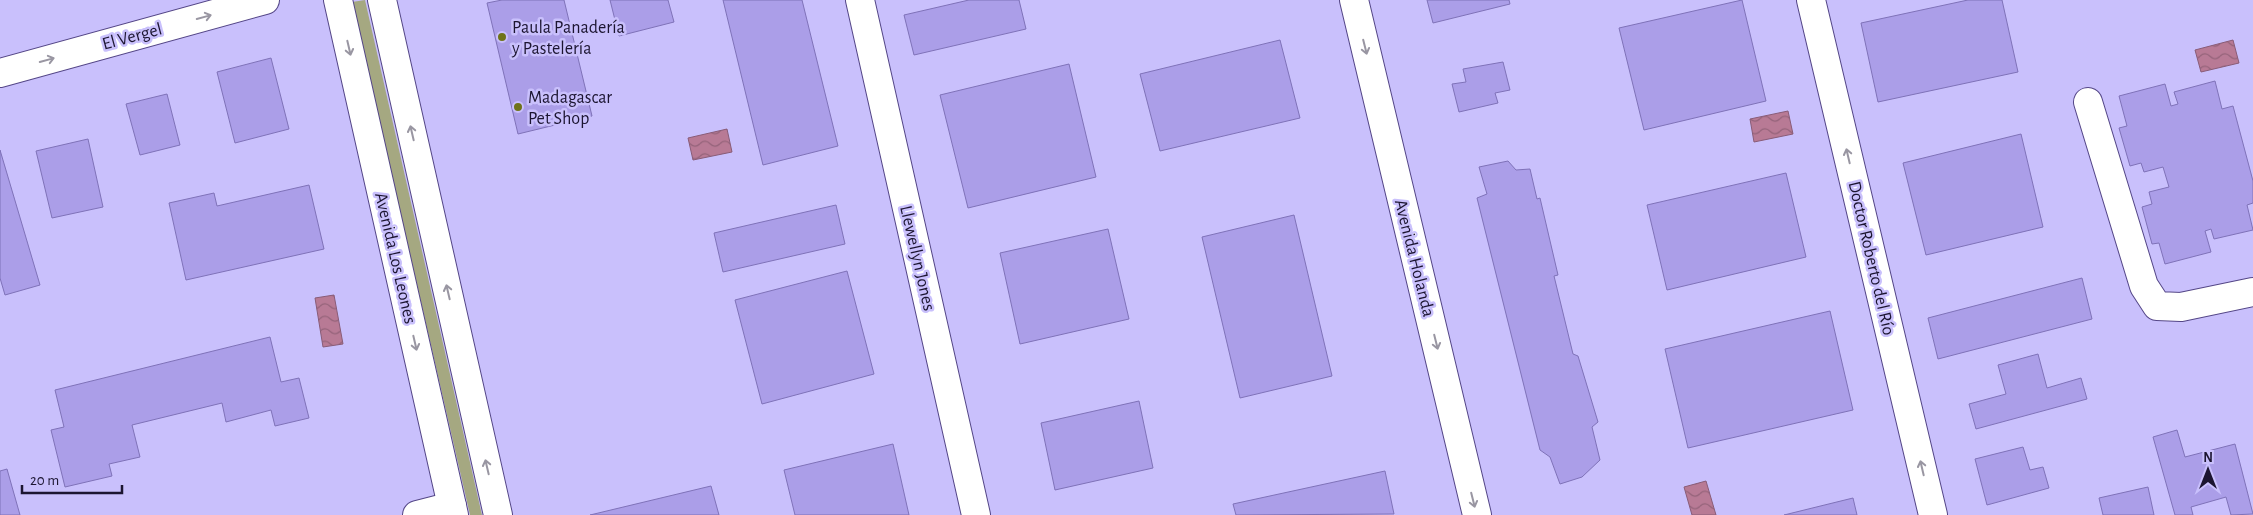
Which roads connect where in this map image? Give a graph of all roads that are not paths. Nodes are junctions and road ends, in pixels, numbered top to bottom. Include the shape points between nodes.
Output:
1 (265, 0) edge
2 (338, 0) edge
3 (382, 0) edge
4 (860, 0) edge
5 (1354, 0) edge
6 (1811, 0) edge
7 (0, 73) edge
8 (2088, 102) dead end
9 (2253, 292) edge
10 (453, 510) edge
11 (417, 515) edge
12 (498, 515) edge
13 (976, 515) edge
14 (1477, 515) edge
15 (1933, 515) edge

7 -> 1 street, El Vergel
2 -> 10 street, Avenida Los Leones
12 -> 3 street
4 - 13 street, Llewellyn Jones
5 -> 14 street, Avenida Holanda
15 -> 6 street, Doctor Roberto del Río
8 - 9 street via 2144,286 2157,306 2181,307
10 - 11 street

